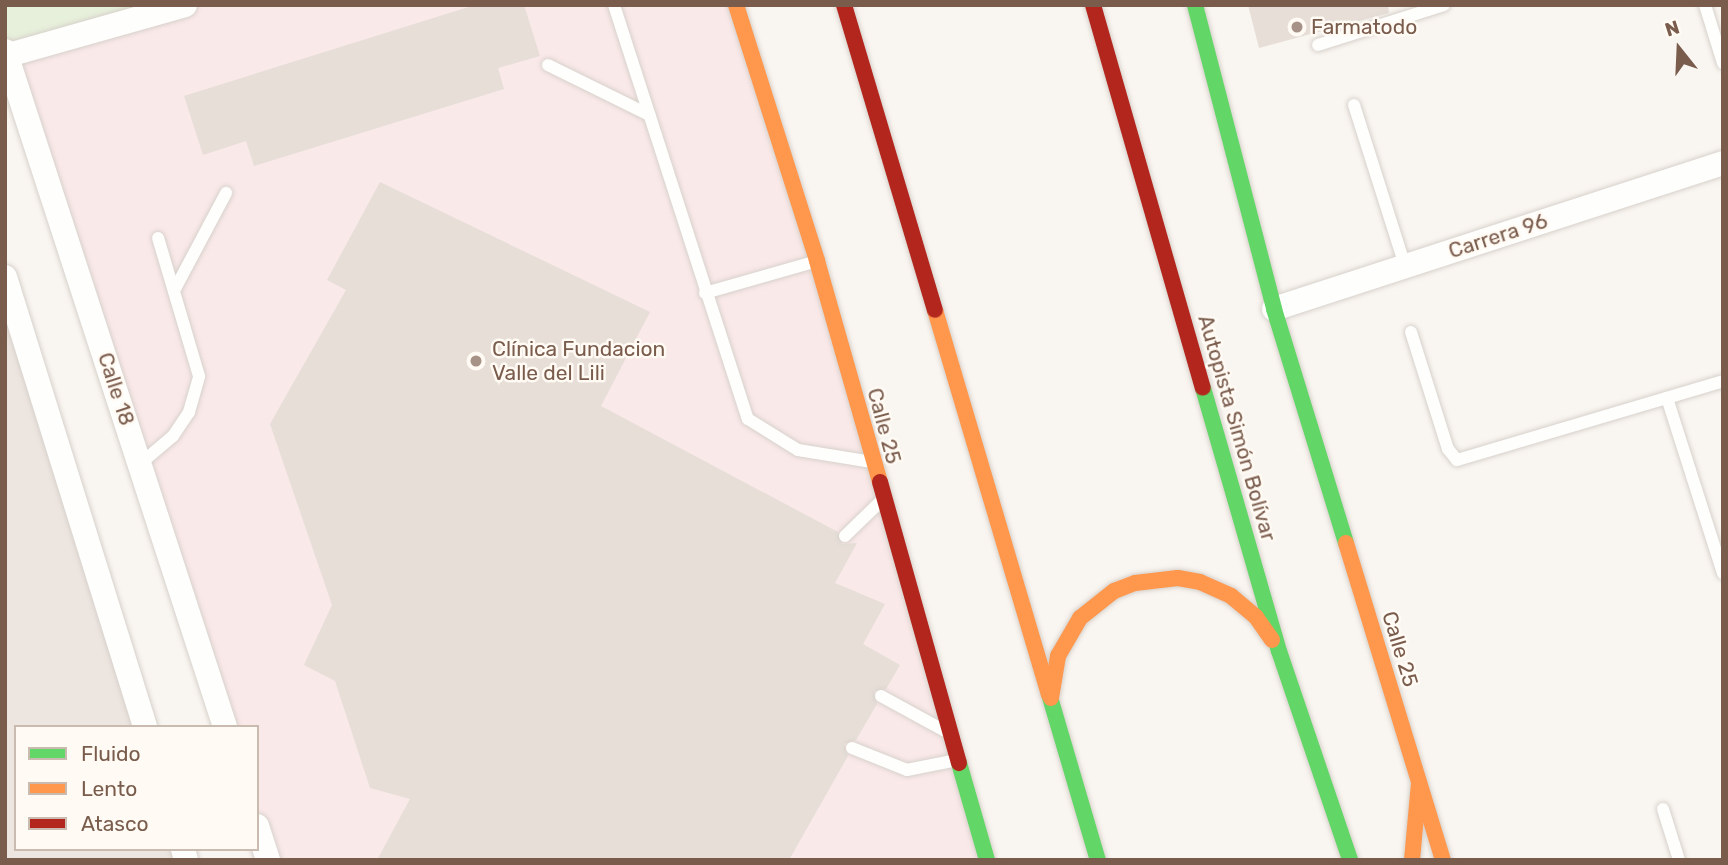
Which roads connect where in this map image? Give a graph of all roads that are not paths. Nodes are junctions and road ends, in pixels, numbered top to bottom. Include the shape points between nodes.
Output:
1 (185, 5) edge
2 (614, 5) edge
3 (736, 5) edge
4 (844, 5) edge
5 (1093, 5) edge
6 (1195, 5) edge
7 (1444, 5) edge
8 (1704, 5) edge
9 (1318, 45) dead end
10 (6, 54) edge
11 (1723, 62) edge
12 (548, 65) dead end
13 (1354, 105) dead end
14 (649, 116) junction
15 (1723, 163) edge
16 (226, 193) dead end
17 (158, 238) dead end
18 (817, 261) junction
19 (1405, 266) junction
20 (5, 277) edge
21 (175, 289) junction
22 (705, 293) junction
23 (1274, 309) junction
24 (1411, 332) dead end
25 (1723, 381) edge
26 (1667, 398) junction
27 (872, 462) junction
28 (140, 464) junction
29 (883, 499) junction
30 (845, 536) dead end
31 (1723, 573) edge
32 (1279, 650) junction
33 (881, 696) dead end
34 (1055, 721) junction
35 (144, 725) edge
36 (224, 725) edge
37 (952, 735) junction
38 (852, 748) dead end
39 (958, 760) junction
40 (1419, 783) junction
41 (1663, 809) dead end
42 (259, 832) edge
43 (268, 860) edge
44 (987, 860) edge
45 (1098, 860) edge
46 (1350, 860) edge
47 (1412, 860) edge
48 (1443, 860) edge
49 (1679, 860) edge

1 - 10 street
2 - 14 lane
3 - 18 main road, Calle 25
4 - 34 main road
5 - 32 main road, Autopista Simón Bolívar
6 - 23 main road, Calle 25
7 - 9 lane
8 - 11 lane
10 - 28 street, Calle 18
12 - 14 lane
13 - 19 lane
14 - 22 lane
15 - 19 street, Carrera 96
16 - 21 lane
17 - 21 lane
18 - 22 lane
18 - 27 main road, Calle 25
19 - 23 street, Carrera 96
20 - 35 street
21 - 28 lane via 195,356 197,393 173,436
22 - 27 lane via 748,419 798,450
23 - 40 main road, Calle 25
24 - 26 lane via 1448,449 1457,460
25 - 26 lane
26 - 31 lane
27 - 29 main road, Calle 25
28 - 36 street, Calle 18
29 - 30 lane
29 - 37 main road, Calle 25
32 - 34 main road via 1256,617 1231,596 1178,578 1135,583 1096,603 1067,636 1052,678
32 - 46 main road, Autopista Simón Bolívar
33 - 37 lane
34 - 45 main road
37 - 39 main road, Calle 25
38 - 39 lane via 907,770
39 - 44 main road, Calle 25
40 - 47 main road
40 - 48 main road, Calle 25
41 - 49 lane
42 - 43 street

